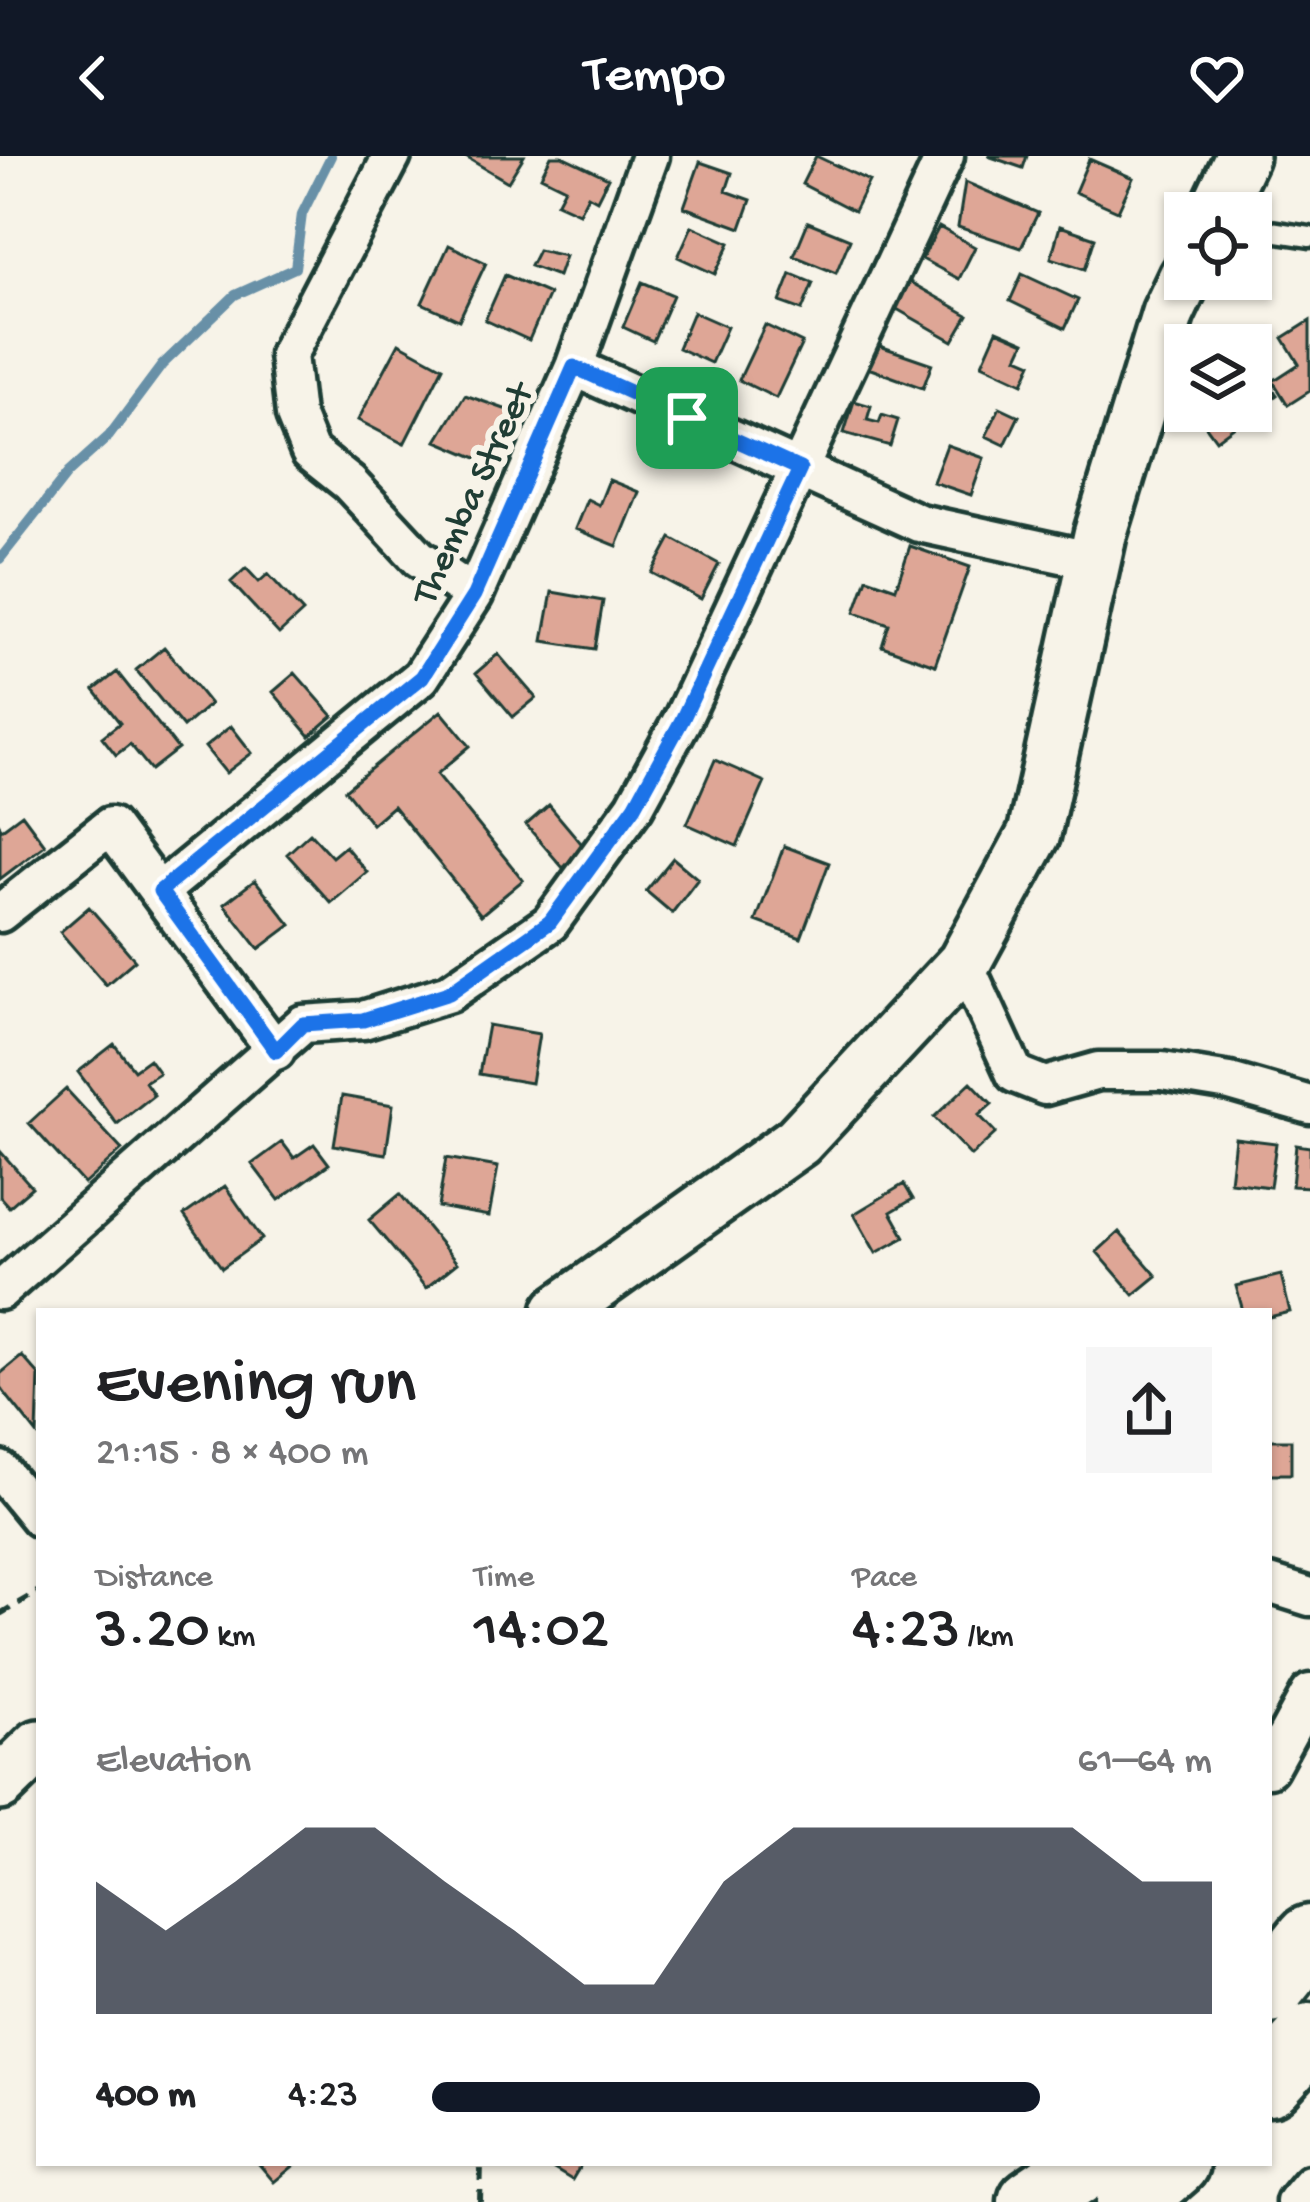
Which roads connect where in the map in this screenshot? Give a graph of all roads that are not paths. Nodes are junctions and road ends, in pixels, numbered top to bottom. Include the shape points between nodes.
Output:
1 (392, 156) edge
2 (650, 156) edge
3 (945, 156) edge
4 (1242, 156) edge
5 (1225, 192) edge
6 (1272, 231) edge
7 (1310, 236) edge
8 (1174, 300) edge
9 (574, 367) junction
10 (800, 469) junction
11 (1094, 561) junction
12 (474, 595) junction
13 (160, 891) junction
14 (0, 913) edge
15 (964, 963) junction
16 (276, 1051) junction
17 (1310, 1105) edge
18 (0, 1292) edge
19 (563, 1308) edge
20 (0, 1470) edge
21 (36, 1514) edge
22 (1272, 1585) edge
23 (1310, 1597) edge
24 (1310, 1694) edge
25 (36, 1749) edge
26 (1272, 1763) edge
27 (0, 1784) edge
28 (1310, 1939) edge
29 (1272, 1986) edge
30 (1310, 2037) edge
31 (1272, 2079) edge
32 (1085, 2166) edge
33 (1172, 2166) edge
34 (1310, 2184) edge
35 (1032, 2202) edge
36 (1130, 2202) edge
37 (1294, 2202) edge

1 - 12 street via 288,355 295,415 310,452 419,558
2 - 9 street, Themba Street
3 - 10 street
4 - 5 street
6 - 7 lane
8 - 11 street
9 - 10 street
9 - 12 street, Themba Street
10 - 11 street via 919,523
10 - 16 street via 635,806 550,922 449,993 363,1020 303,1024
11 - 15 street via 1034,834
12 - 13 street, Themba Street via 422,677
13 - 14 street via 110,826
13 - 16 street
15 - 17 street via 1015,1074 1045,1086 1098,1071 1162,1071
15 - 19 street via 798,1141
16 - 18 street
20 - 21 street
22 - 23 street
24 - 26 street
25 - 27 street
28 - 29 highway
30 - 31 highway
32 - 35 highway
33 - 36 highway
34 - 37 street

